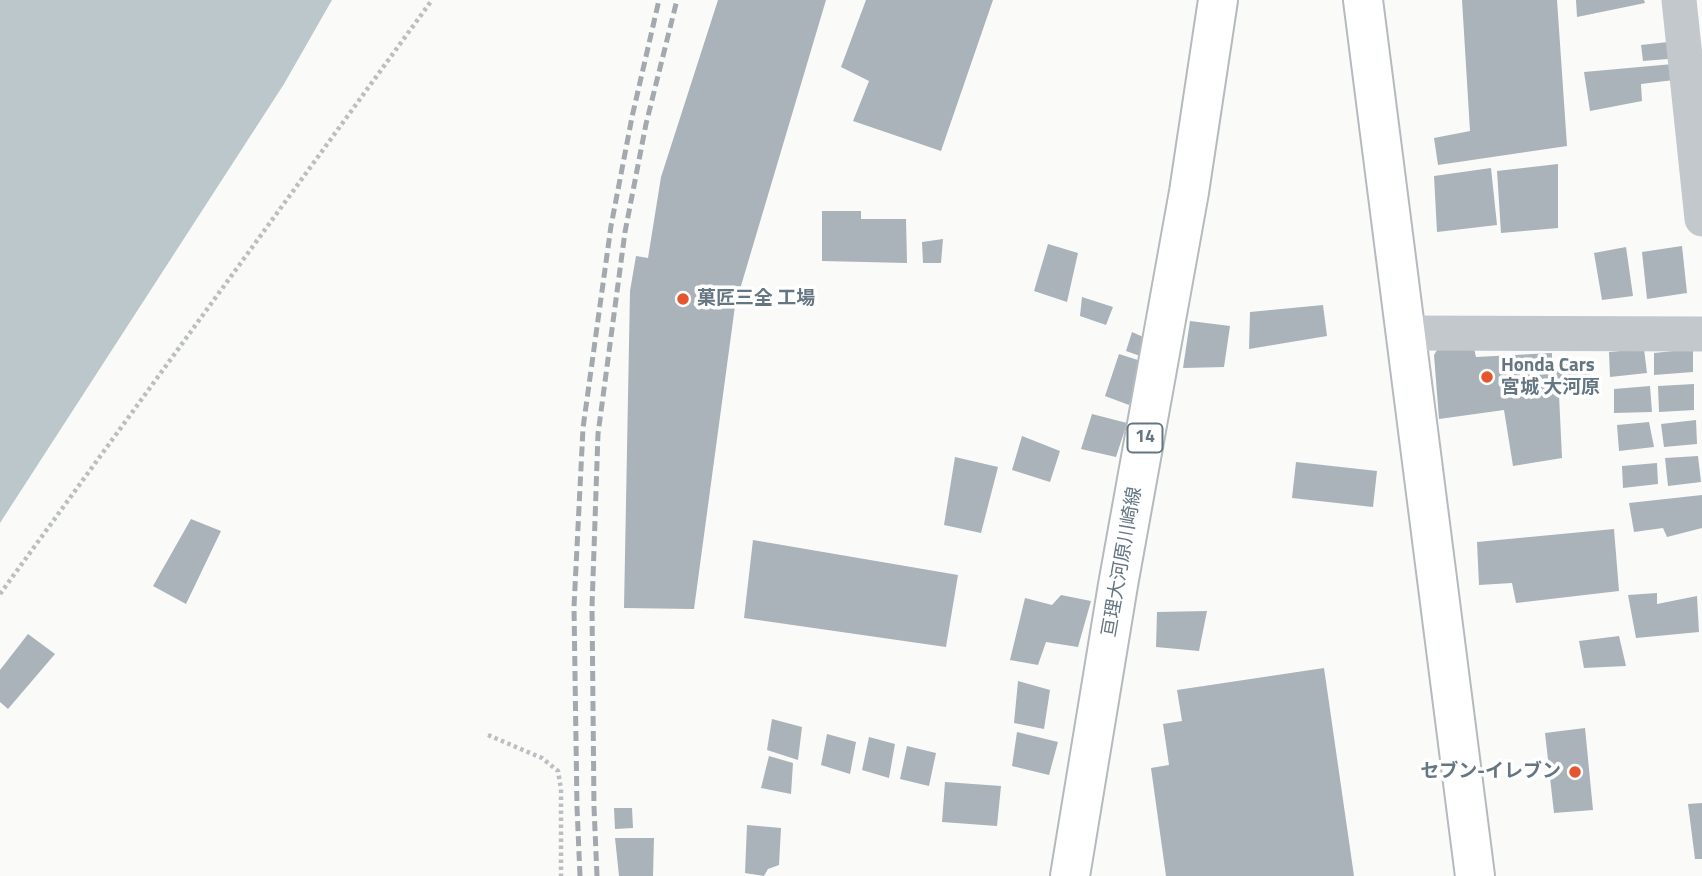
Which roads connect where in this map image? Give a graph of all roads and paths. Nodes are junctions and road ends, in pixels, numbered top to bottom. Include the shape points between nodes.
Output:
1 (432, 0) edge
2 (1218, 0) edge
3 (1363, 0) edge
4 (1679, 0) edge
5 (1702, 219) edge
6 (1406, 333) junction
7 (1702, 334) edge
8 (0, 594) edge
9 (488, 735) dead end
10 (561, 876) edge
11 (1070, 876) edge
12 (1475, 876) edge

1 - 8 path
2 - 11 main road, 亘理大河原川崎線 / 14
3 - 6 main road
4 - 5 street
6 - 7 street
6 - 12 main road
9 - 10 path via 542,758 558,771

